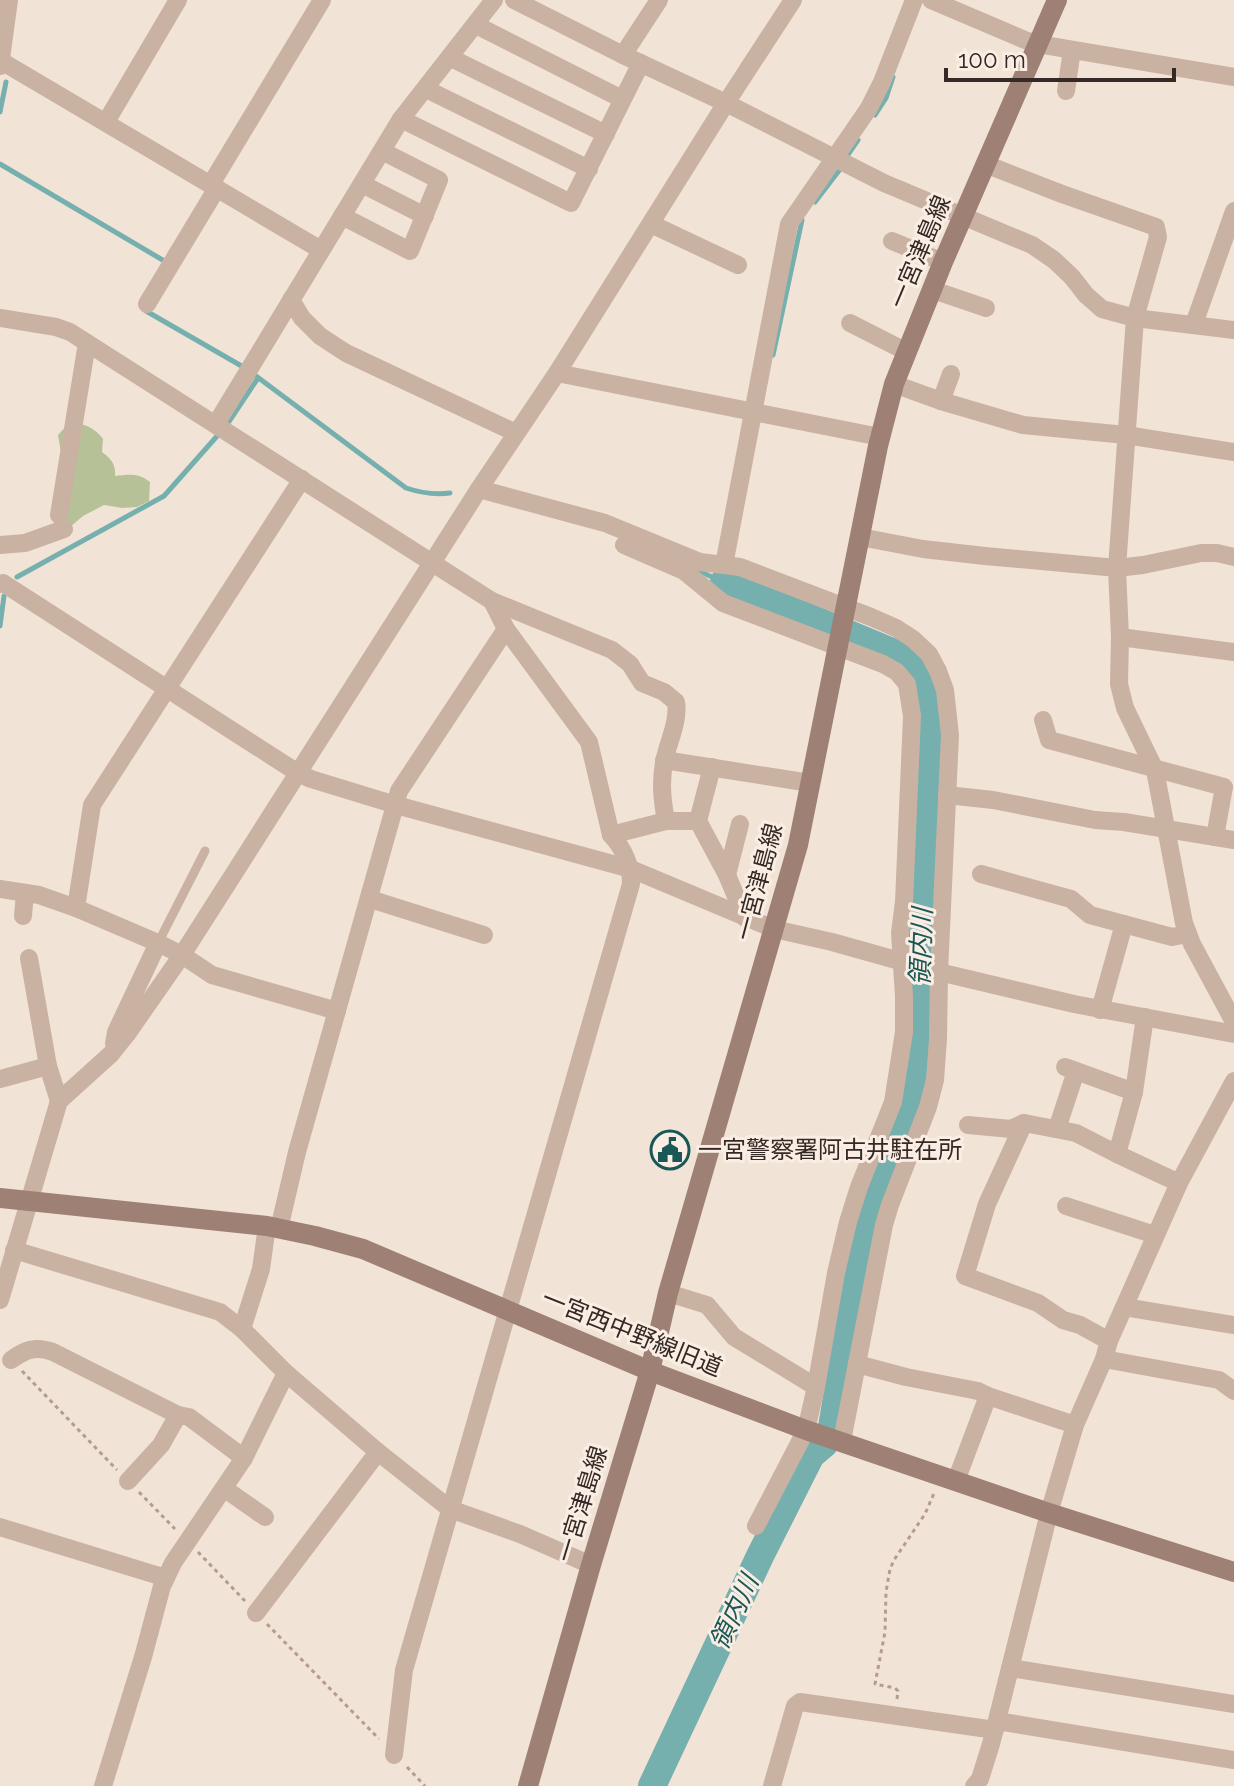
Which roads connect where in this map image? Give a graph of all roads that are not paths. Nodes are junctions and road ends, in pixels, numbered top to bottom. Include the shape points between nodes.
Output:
1 (9, 0) edge
2 (178, 0) edge
3 (322, 0) edge
4 (494, 0) edge
5 (514, 0) edge
6 (659, 0) edge
7 (793, 0) edge
8 (914, 0) edge
9 (931, 0) edge
10 (1057, 0) edge
11 (476, 25) junction
12 (1038, 44) junction
13 (1072, 50) junction
14 (623, 55) junction
15 (451, 58) junction
16 (641, 63) junction
17 (0, 64) edge
18 (1234, 77) edge
19 (426, 89) junction
20 (1066, 91) dead end
21 (622, 99) junction
22 (726, 103) junction
23 (401, 119) junction
24 (106, 122) junction
25 (606, 134) junction
26 (382, 151) junction
27 (835, 159) junction
28 (985, 164) junction
29 (589, 169) junction
30 (362, 184) junction
31 (214, 186) junction
32 (1234, 211) edge
33 (342, 216) junction
34 (425, 216) junction
35 (963, 218) junction
36 (651, 224) junction
37 (892, 241) dead end
38 (321, 250) junction
39 (943, 262) junction
40 (738, 265) dead end
41 (933, 290) junction
42 (291, 300) junction
43 (147, 304) dead end
44 (986, 308) dead end
45 (0, 318) edge
46 (1135, 318) junction
47 (850, 323) dead end
48 (1194, 324) junction
49 (1234, 330) edge
50 (87, 343) junction
51 (907, 352) junction
52 (557, 373) junction
53 (951, 374) dead end
54 (894, 384) junction
55 (941, 401) junction
56 (758, 412) junction
57 (216, 424) junction
58 (516, 433) junction
59 (1126, 435) junction
60 (880, 437) junction
61 (1234, 452) edge
62 (302, 479) junction
63 (479, 489) junction
64 (860, 537) junction
65 (0, 545) edge
66 (624, 545) dead end
67 (1234, 557) edge
68 (432, 564) junction
69 (729, 566) junction
70 (1117, 568) junction
71 (0, 584) edge
72 (492, 601) junction
73 (846, 608) junction
74 (506, 629) junction
75 (1120, 637) junction
76 (838, 647) junction
77 (1234, 652) edge
78 (167, 689) junction
79 (1043, 720) dead end
80 (664, 760) junction
81 (712, 767) junction
82 (1155, 770) junction
83 (298, 773) junction
84 (810, 783) junction
85 (947, 795) junction
86 (396, 805) junction
87 (666, 821) junction
88 (698, 821) junction
89 (740, 824) dead end
90 (1167, 830) junction
91 (611, 835) junction
92 (1215, 837) junction
93 (1234, 840) edge
94 (205, 851) dead end
95 (631, 869) junction
96 (981, 874) dead end
97 (727, 875) junction
98 (0, 889) edge
99 (25, 893) junction
100 (370, 899) junction
101 (76, 908) junction
102 (23, 916) dead end
103 (745, 918) junction
104 (1124, 924) junction
105 (774, 929) junction
106 (1188, 934) junction
107 (484, 935) dead end
108 (158, 943) junction
109 (182, 955) junction
110 (29, 958) dead end
111 (902, 962) junction
112 (939, 972) junction
113 (1100, 1010) junction
114 (337, 1011) junction
115 (1145, 1017) junction
116 (1234, 1022) edge
117 (1234, 1034) edge
118 (111, 1054) junction
119 (48, 1066) junction
120 (0, 1079) edge
121 (1234, 1081) edge
122 (1134, 1092) junction
123 (59, 1101) junction
124 (1024, 1123) junction
125 (968, 1125) dead end
126 (1057, 1129) junction
127 (281, 1139) dead end
128 (297, 1152) junction
129 (1117, 1154) junction
130 (1179, 1183) junction
131 (0, 1198) edge
132 (31, 1201) junction
133 (1066, 1206) dead end
134 (273, 1227) junction
135 (1155, 1235) junction
136 (14, 1250) junction
137 (668, 1293) junction
138 (0, 1300) edge
139 (1124, 1307) junction
140 (509, 1310) junction
141 (1234, 1325) edge
142 (242, 1329) junction
143 (1107, 1350) junction
144 (11, 1360) road end
145 (857, 1364) junction
146 (650, 1371) junction
147 (286, 1373) junction
148 (816, 1387) junction
149 (1234, 1391) edge
150 (988, 1396) junction
151 (178, 1415) junction
152 (1075, 1425) junction
153 (806, 1430) junction
154 (842, 1441) junction
155 (378, 1452) junction
156 (244, 1458) junction
157 (949, 1478) junction
158 (128, 1481) road end
159 (225, 1489) junction
160 (450, 1509) junction
161 (1049, 1513) junction
162 (265, 1517) dead end
163 (756, 1526) dead end
164 (0, 1527) edge
165 (591, 1565) junction
166 (1234, 1572) edge
167 (166, 1578) junction
168 (256, 1613) road end
169 (1010, 1668) junction
170 (1234, 1704) edge
171 (996, 1726) junction
172 (394, 1755) road end
173 (1234, 1760) edge
174 (978, 1784) edge
175 (103, 1786) edge
176 (528, 1786) edge
177 (772, 1786) edge

1 - 17 street
2 - 24 street
3 - 31 street
4 - 11 street
5 - 14 street
6 - 14 street
7 - 22 street
8 - 27 street via 882,82
9 - 12 street
10 - 12 main road, 一宮津島線
11 - 15 street
11 - 21 street
12 - 13 street
12 - 28 main road, 一宮津島線
13 - 18 street
13 - 20 street
14 - 16 street
15 - 19 street
15 - 25 street
16 - 21 street
16 - 22 street
17 - 24 street
19 - 23 street
19 - 29 street
21 - 25 street
22 - 27 street
22 - 36 street
23 - 26 street
23 - 29 street via 571,203
24 - 31 street
25 - 29 street
26 - 30 street
26 - 34 street via 439,180
27 - 35 street
27 - 56 street via 789,224
28 - 35 main road, 一宮津島線
28 - 46 street via 1156,227 1158,237
30 - 33 street
30 - 34 street
31 - 38 street
31 - 43 street
32 - 48 street
33 - 34 street via 410,251
33 - 38 street
35 - 39 main road, 一宮津島線
35 - 46 street via 1032,245 1102,309
36 - 40 street
36 - 52 street
37 - 39 street
38 - 42 street
39 - 41 main road, 一宮津島線
41 - 44 street
41 - 51 main road, 一宮津島線
42 - 57 street
42 - 58 street via 320,336 346,353
45 - 50 street via 56,327
46 - 48 street
46 - 59 street
47 - 51 street
48 - 49 street
50 - 57 street
50 - 65 street via 61,522 25,543
51 - 54 main road, 一宮津島線
52 - 56 street
52 - 58 street
53 - 55 street
54 - 55 street
54 - 60 main road, 一宮津島線
55 - 59 street via 1023,425
56 - 60 street
56 - 69 street
57 - 62 street
58 - 63 street
59 - 61 street
59 - 70 street
60 - 64 main road, 一宮津島線
62 - 68 street
62 - 78 street
63 - 68 street
63 - 69 street via 605,523 700,562
64 - 70 street via 923,549
64 - 73 main road, 一宮津島線
66 - 76 street via 684,571 723,603
67 - 70 street via 1201,553
68 - 72 street
68 - 83 street
69 - 73 street
70 - 75 street
71 - 78 street
72 - 74 street
72 - 80 street via 612,650 642,683 676,702
73 - 76 main road, 一宮津島線
73 - 85 street via 896,628 934,662 948,711
74 - 86 street via 399,791
74 - 91 street via 589,742
75 - 77 street
75 - 82 street via 1119,684 1125,708
76 - 84 main road, 一宮津島線
76 - 111 street via 883,664 907,684 912,716
78 - 83 street
78 - 101 street via 92,805
79 - 82 street via 1049,740
80 - 81 street
80 - 87 street via 660,785
81 - 84 street
81 - 88 street
82 - 90 street
82 - 92 street via 1224,787
83 - 86 street
83 - 109 street
84 - 105 main road, 一宮津島線
85 - 90 street
85 - 112 street
86 - 95 street
86 - 100 street
87 - 88 street
87 - 91 street
88 - 97 street
89 - 97 street
90 - 92 street
90 - 106 street
91 - 95 street
92 - 93 street
94 - 108 lane
95 - 103 street
95 - 140 street
96 - 104 street via 1071,899 1090,915
97 - 103 street
98 - 99 street
99 - 101 street
99 - 102 street
100 - 107 street
100 - 114 street
101 - 108 street
103 - 105 street
104 - 106 street via 1172,937
104 - 113 street
105 - 111 street
105 - 137 main road, 一宮津島線
106 - 116 street
108 - 109 street
108 - 118 street
109 - 114 street via 212,975
109 - 118 street
110 - 119 street
111 - 112 street
111 - 148 street via 904,1032 898,1078 848,1222
112 - 113 street
112 - 145 street via 935,1080 884,1225
113 - 115 street
114 - 128 street
115 - 117 street
115 - 122 street
118 - 123 street
119 - 120 street
119 - 123 street
121 - 130 street
122 - 126 street via 1070,1069
122 - 129 street
123 - 132 street
124 - 125 street via 1011,1129
124 - 126 street
124 - 143 street via 987,1204 965,1276 1038,1303 1080,1325
126 - 129 street
127 - 128 street
128 - 134 street
129 - 130 street
130 - 135 street
131 - 132 main road, 一宮西中野線旧道
132 - 134 main road, 一宮西中野線旧道
132 - 136 street
133 - 135 street
134 - 140 main road, 一宮西中野線旧道 via 363,1249
134 - 142 street
135 - 139 street
136 - 138 street
136 - 142 street via 220,1312
137 - 146 main road, 一宮津島線
137 - 148 street via 707,1305 734,1337
139 - 141 street
139 - 143 street
140 - 146 main road, 一宮西中野線旧道
140 - 160 street
142 - 147 street
143 - 149 street via 1219,1380
143 - 152 street
144 - 151 street via 41,1348
145 - 150 street
145 - 154 street
146 - 153 main road, 一宮西中野線旧道
146 - 165 main road, 一宮津島線
147 - 155 street
147 - 156 street
148 - 153 street
150 - 152 street
150 - 157 street
151 - 156 street via 189,1417
151 - 158 street via 161,1445
152 - 161 street
153 - 154 main road, 一宮西中野線旧道
153 - 163 street
154 - 157 main road, 一宮西中野線旧道
155 - 160 street
155 - 168 street
156 - 159 street
157 - 161 main road, 一宮西中野線旧道
159 - 162 street
159 - 167 street
160 - 165 street
160 - 172 street via 404,1670
161 - 166 main road, 一宮西中野線旧道
161 - 169 street
164 - 167 street
165 - 176 main road, 一宮津島線
167 - 175 street
169 - 170 street
169 - 171 street
171 - 173 street
171 - 174 street
171 - 177 street via 800,1702

